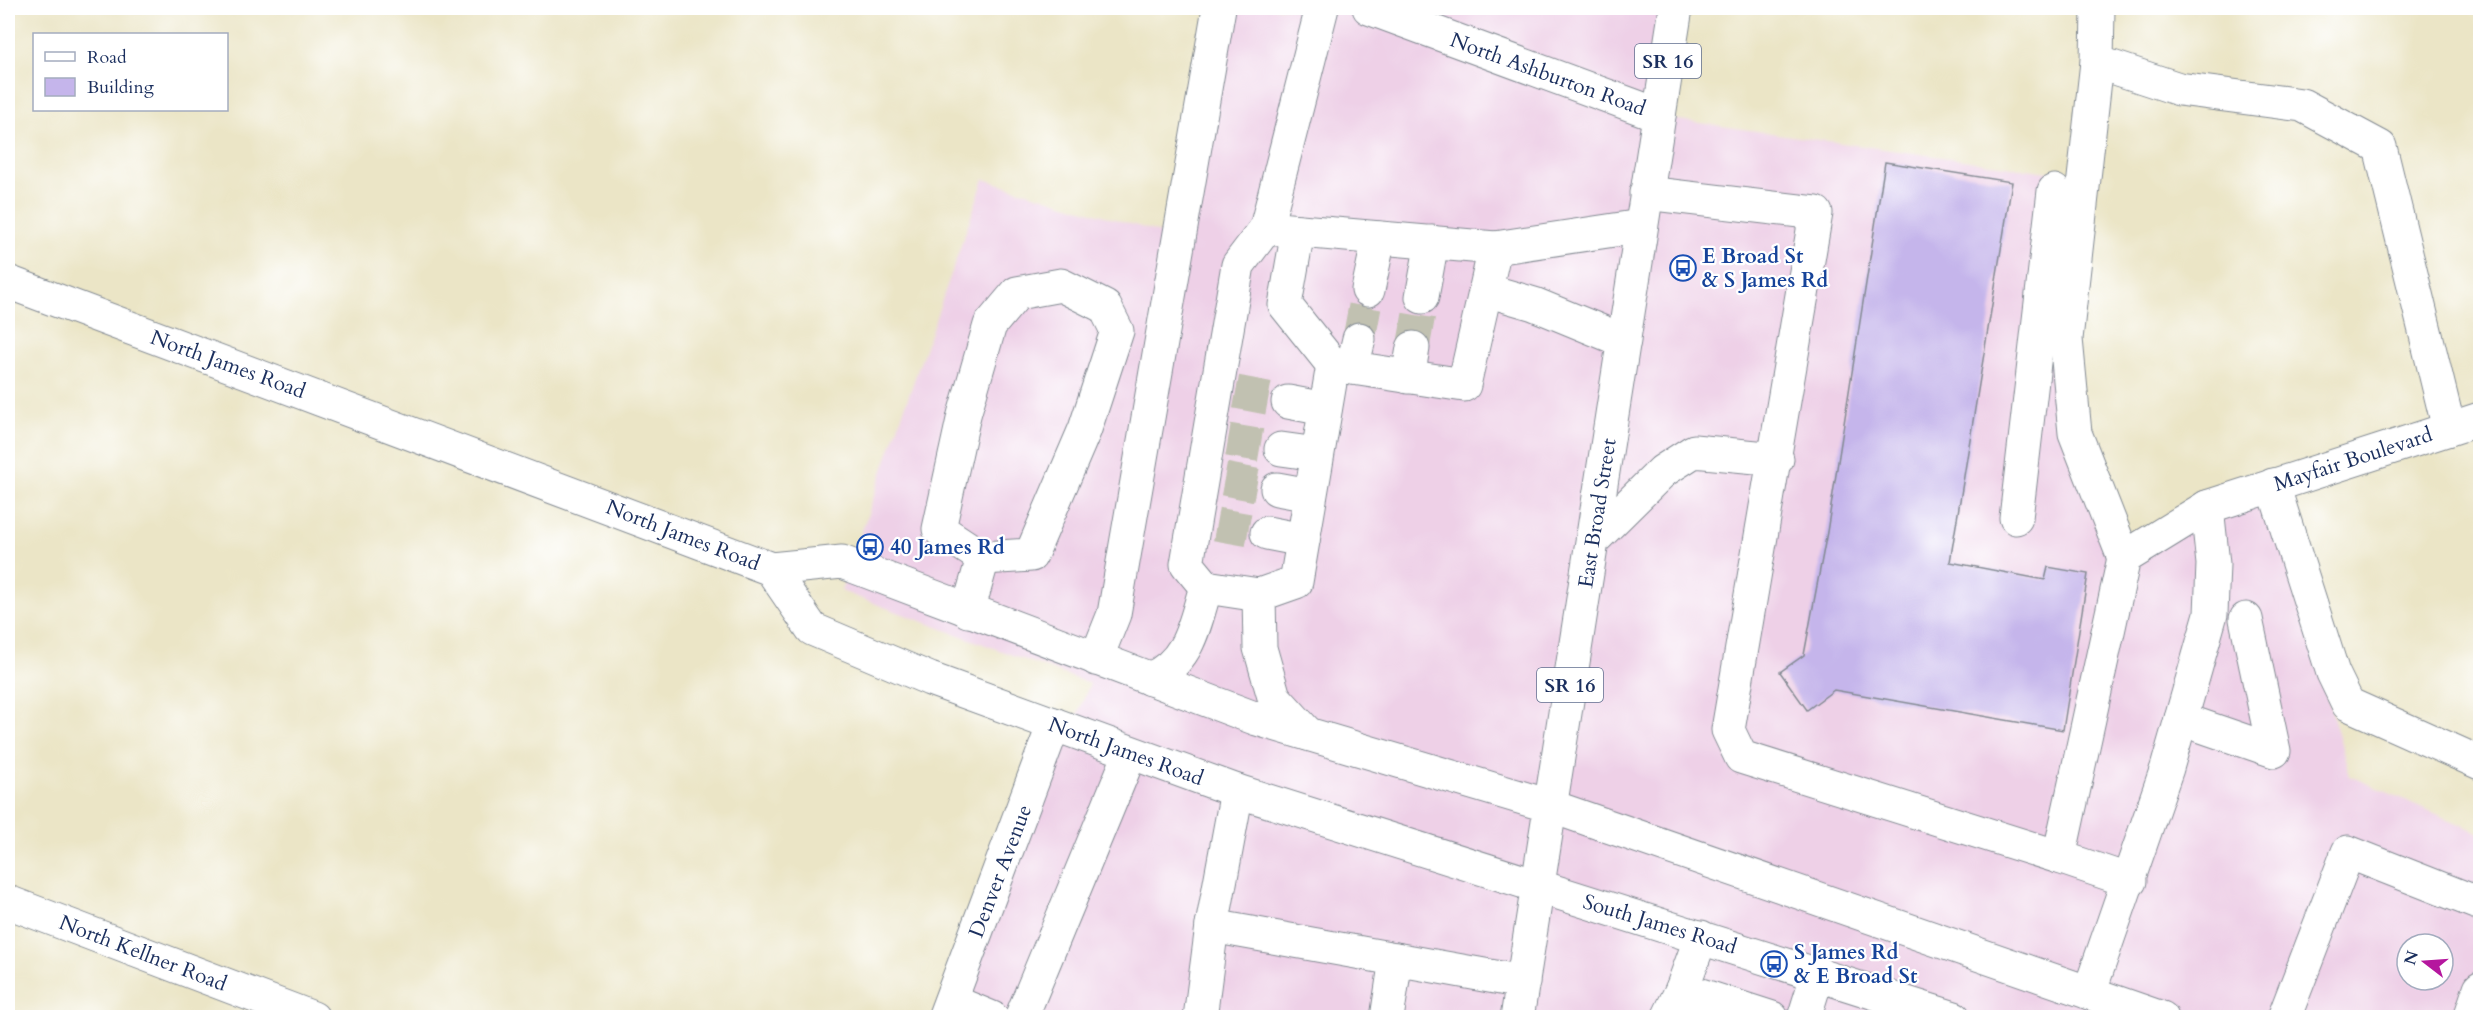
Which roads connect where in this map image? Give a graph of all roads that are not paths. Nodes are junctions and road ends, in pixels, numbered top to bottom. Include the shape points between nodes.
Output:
1 (1219, 8) edge
2 (1322, 8) edge
3 (1369, 8) edge
4 (1676, 8) edge
5 (2098, 8) edge
6 (2097, 62) junction
7 (1659, 115) junction
8 (2054, 191) dead end
9 (1646, 193) junction
10 (1641, 226) junction
11 (1282, 230) junction
12 (1379, 238) junction
13 (1432, 242) junction
14 (1495, 248) junction
15 (8, 282) edge
16 (1368, 290) tunnel mouth
17 (1486, 290) junction
18 (1422, 297) tunnel mouth
19 (1164, 330) junction
20 (1117, 331) junction
21 (1624, 341) junction
22 (1348, 357) junction
23 (1288, 402) tunnel mouth
24 (1325, 409) junction
25 (2481, 419) edge
26 (2028, 428) junction
27 (2449, 429) junction
28 (2075, 433) junction
29 (1281, 449) tunnel mouth
30 (1317, 454) junction
31 (1777, 459) junction
32 (2273, 485) junction
33 (1277, 489) tunnel mouth
34 (1310, 495) junction
35 (2216, 504) junction
36 (2016, 518) dead end
37 (1267, 533) tunnel mouth
38 (1302, 540) junction
39 (1593, 540) junction
40 (983, 558) junction
41 (2124, 558) junction
42 (771, 569) junction
43 (1206, 587) junction
44 (1259, 595) junction
45 (968, 611) junction
46 (2246, 619) dead end
47 (1096, 659) junction
48 (1150, 679) junction
49 (2181, 718) junction
50 (1054, 724) junction
51 (1308, 734) junction
52 (1130, 754) junction
53 (2481, 763) edge
54 (1237, 791) junction
55 (1550, 806) junction
56 (2059, 857) junction
57 (2130, 881) junction
58 (1537, 886) junction
59 (8, 902) edge
60 (2481, 904) edge
61 (1212, 926) junction
62 (1701, 937) junction
63 (1396, 959) junction
64 (1818, 973) junction
65 (1523, 982) junction
66 (1682, 988) junction
67 (2481, 988) edge
68 (2089, 993) junction
69 (1202, 1004) edge
70 (947, 1009) edge
71 (1899, 1009) edge
72 (313, 1017) edge
73 (992, 1017) edge
74 (1022, 1017) edge
75 (1222, 1017) edge
76 (1387, 1017) edge
77 (1517, 1017) edge
78 (1668, 1017) edge
79 (1773, 1017) edge
80 (1804, 1017) edge
81 (1954, 1017) edge
82 (2162, 1017) edge
83 (2284, 1017) edge
84 (2470, 1017) edge

1 - 19 main road
2 - 11 main road
3 - 7 main road, North Ashburton Road
4 - 7 main road, East Broad Street / SR 16
5 - 6 main road
6 - 27 main road via 2179,89 2302,105 2380,147
6 - 28 main road via 2066,339
7 - 9 main road, East Broad Street / SR 16
8 - 26 main road
9 - 10 main road, East Broad Street / SR 16
9 - 31 main road via 1816,213
10 - 14 main road
10 - 21 main road, East Broad Street / SR 16
11 - 12 main road
11 - 22 main road via 1285,305
11 - 43 main road via 1238,265 1227,390 1213,478 1205,522 1187,564
12 - 13 main road
12 - 16 main road
13 - 14 main road
13 - 18 main road
14 - 17 main road
15 - 42 main road, North James Road
17 - 21 main road via 1534,304
17 - 22 main road via 1464,385 1410,362
19 - 20 main road
19 - 47 main road via 1114,614
20 - 40 main road via 1085,429 1031,555
20 - 40 main road via 1105,307 1061,285 1017,294 990,325 964,415 939,529
21 - 39 main road, East Broad Street / SR 16
22 - 24 main road
23 - 24 main road
24 - 30 main road
25 - 27 main road, Mayfair Boulevard
26 - 28 main road
26 - 36 main road
27 - 32 main road, Mayfair Boulevard
28 - 41 main road
29 - 30 main road
30 - 34 main road
31 - 39 main road via 1695,451 1663,471
31 - 56 main road via 1728,730 1741,757
32 - 35 main road, Mayfair Boulevard
32 - 53 main road via 2333,673 2348,704
33 - 34 main road
34 - 38 main road
35 - 41 main road, Mayfair Boulevard
35 - 49 main road via 2211,614
37 - 38 main road
38 - 44 main road via 1296,582
39 - 55 main road, East Broad Street / SR 16
40 - 45 main road
41 - 56 main road
42 - 45 main road via 842,562
42 - 50 main road, North James Road via 812,629 930,679
43 - 44 main road
43 - 48 main road via 1187,646 1168,671
44 - 51 main road via 1260,648 1274,697
45 - 47 main road
46 - 49 main road via 2274,751
47 - 48 main road
48 - 51 main road
49 - 57 main road
50 - 52 main road, North James Road
50 - 70 main road, Denver Avenue
51 - 55 main road
52 - 54 main road, North James Road
52 - 74 main road
54 - 58 main road, North James Road
54 - 61 main road
55 - 58 main road, East Broad Street / SR 16
55 - 68 main road
56 - 57 main road
57 - 68 main road
58 - 62 main road, South James Road
58 - 65 main road, East Broad Street / SR 16
59 - 72 main road, North Kellner Road
60 - 83 main road via 2348,852
61 - 63 main road
61 - 69 main road
62 - 64 main road, South James Road
62 - 66 main road
63 - 65 main road
63 - 76 main road
64 - 71 main road, South James Road
64 - 80 main road
65 - 77 main road, East Broad Street / SR 16
66 - 78 main road
66 - 79 main road
67 - 84 main road
68 - 82 main road
69 - 75 main road
70 - 73 main road
71 - 81 main road, South James Road

